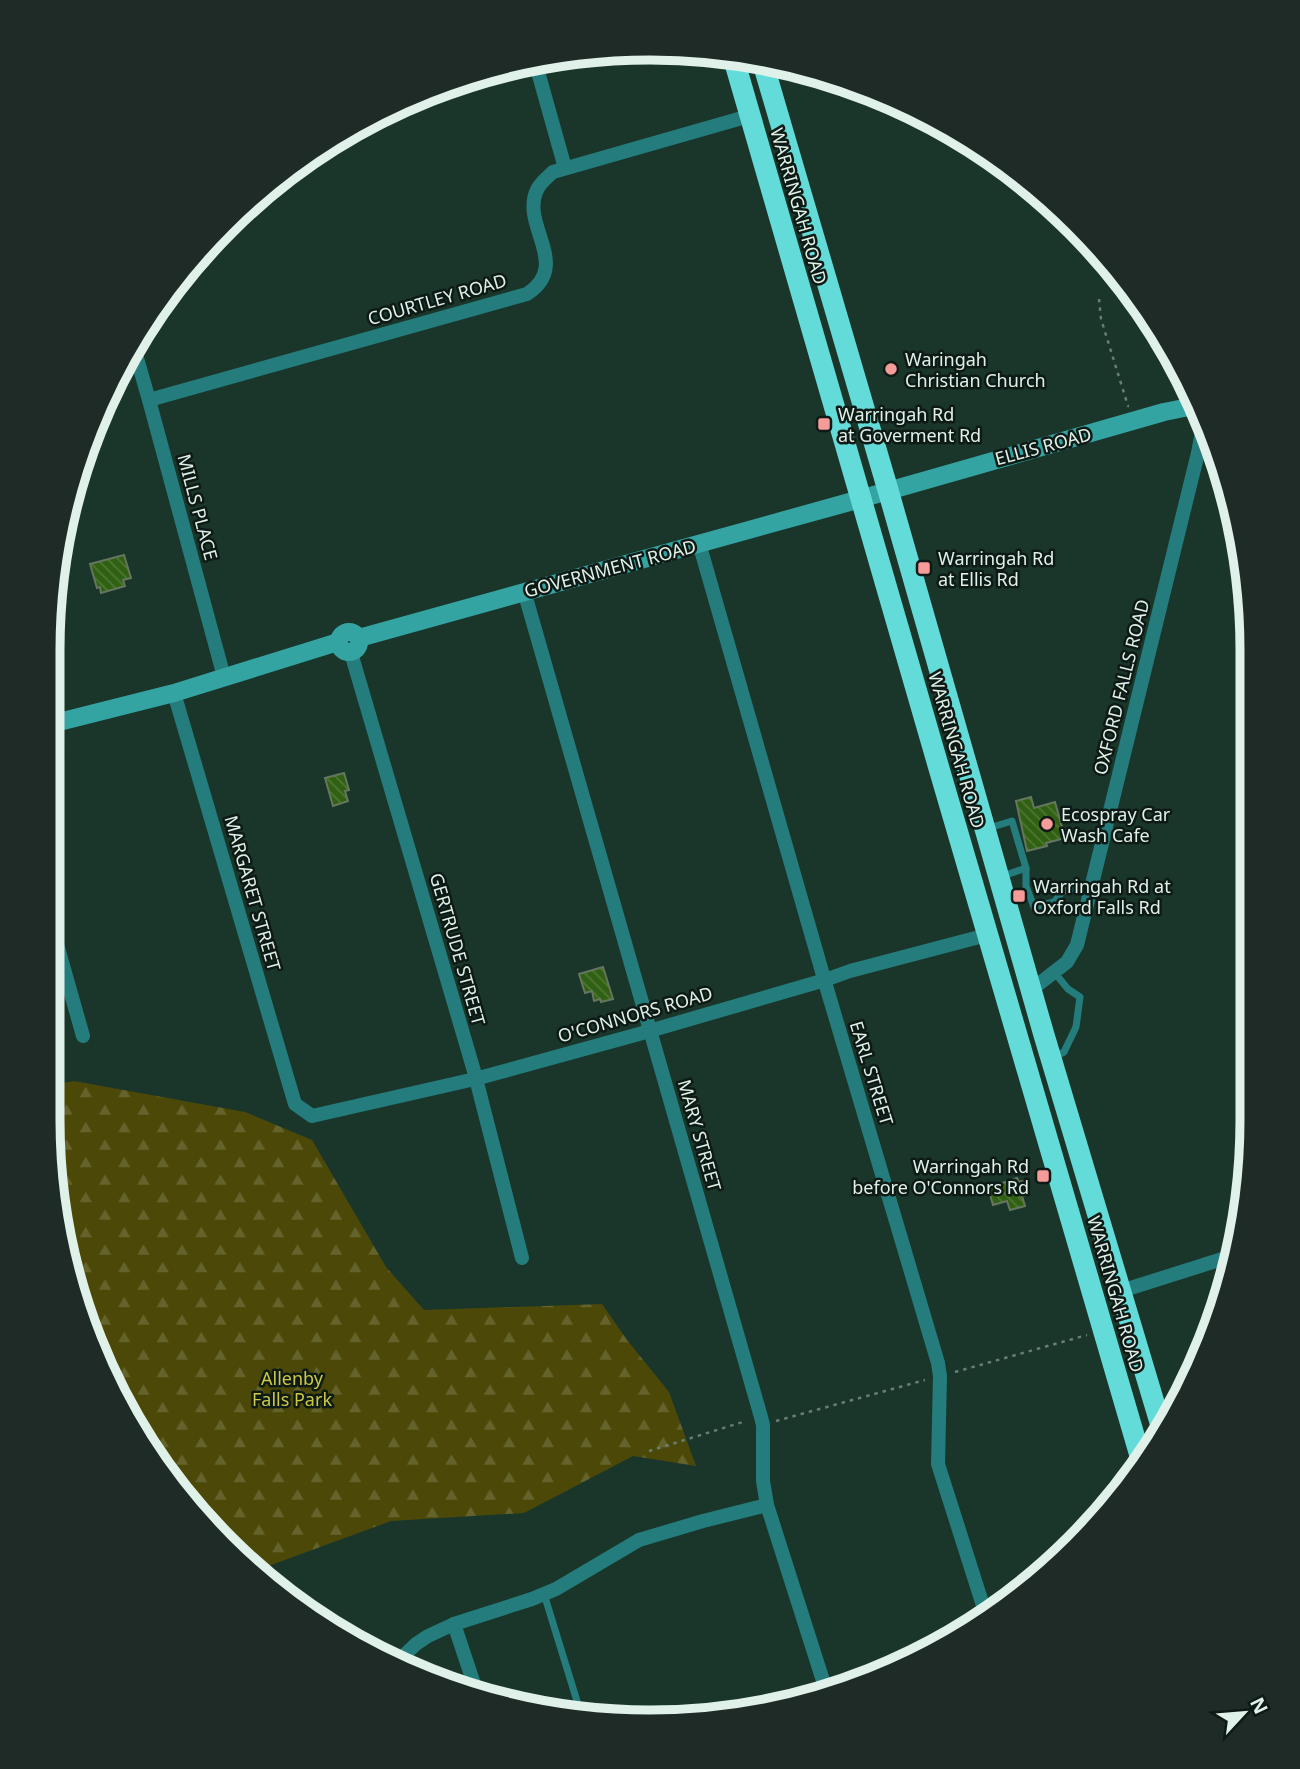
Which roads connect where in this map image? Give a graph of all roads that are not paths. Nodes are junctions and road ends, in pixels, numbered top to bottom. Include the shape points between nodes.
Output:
1 (736, 66) edge
2 (537, 71) edge
3 (765, 71) edge
4 (749, 116) junction
5 (565, 169) junction
6 (137, 359) edge
7 (149, 400) junction
8 (1188, 407) edge
9 (1201, 437) edge
10 (888, 490) junction
11 (861, 498) junction
12 (699, 543) junction
13 (524, 591) junction
14 (350, 644) junction
15 (224, 677) junction
16 (174, 692) junction
17 (60, 722) edge
18 (985, 829) junction
19 (1026, 868) junction
20 (999, 877) junction
21 (1091, 890) junction
22 (987, 935) junction
23 (60, 955) edge
24 (1054, 972) junction
25 (825, 980) junction
26 (1031, 990) junction
27 (650, 1031) junction
28 (83, 1036) dead end
29 (1052, 1059) junction
30 (475, 1079) junction
31 (295, 1104) joint
32 (522, 1258) dead end
33 (1223, 1259) edge
34 (1121, 1291) junction
35 (1159, 1418) edge
36 (1139, 1449) edge
37 (767, 1505) junction
38 (544, 1594) junction
39 (983, 1606) edge
40 (454, 1624) junction
41 (404, 1656) edge
42 (473, 1682) edge
43 (824, 1683) edge
44 (578, 1705) edge

1 - 4 highway, WARRINGAH ROAD
2 - 5 street
3 - 10 highway, WARRINGAH ROAD
4 - 5 street, COURTLEY ROAD
4 - 11 highway, WARRINGAH ROAD
5 - 7 street, COURTLEY ROAD via 553,172 537,190 533,206 547,262 540,284 527,294
6 - 7 street, MILLS PLACE
7 - 15 street, MILLS PLACE
8 - 10 street, ELLIS ROAD
9 - 21 street, OXFORD FALLS ROAD
10 - 11 street, ELLIS ROAD
10 - 18 highway, WARRINGAH ROAD
11 - 12 street, GOVERNMENT ROAD
11 - 22 highway, WARRINGAH ROAD
12 - 13 street, GOVERNMENT ROAD
12 - 25 street, EARL STREET
13 - 14 street, GOVERNMENT ROAD
13 - 27 street, MARY STREET
14 - 15 street, GOVERNMENT ROAD
14 - 30 street, GERTRUDE STREET
15 - 16 street, GOVERNMENT ROAD
16 - 17 street, GOVERNMENT ROAD
16 - 31 street, MARGARET STREET
18 - 19 lane via 1012,821
18 - 20 highway, WARRINGAH ROAD
19 - 20 lane
19 - 21 lane via 1026,886 1034,907 1054,902 1063,891
20 - 26 highway, WARRINGAH ROAD
21 - 24 street, OXFORD FALLS ROAD via 1077,945
22 - 25 street, O'CONNORS ROAD
22 - 36 highway, WARRINGAH ROAD
23 - 28 street
24 - 26 street, OXFORD FALLS ROAD
24 - 29 lane via 1080,997 1076,1027 1064,1052
25 - 27 street, O'CONNORS ROAD
25 - 39 street, EARL STREET via 938,1363 938,1464
26 - 29 highway, WARRINGAH ROAD
27 - 30 street, O'CONNORS ROAD
27 - 37 street, MARY STREET via 763,1425
29 - 34 highway, WARRINGAH ROAD
30 - 31 street, O'CONNORS ROAD via 312,1116
30 - 32 street, GERTRUDE STREET
33 - 34 street
34 - 35 highway, WARRINGAH ROAD
37 - 38 street via 639,1540
37 - 43 street, MARY STREET
38 - 40 street
38 - 44 lane
40 - 41 street via 428,1636
40 - 42 street

